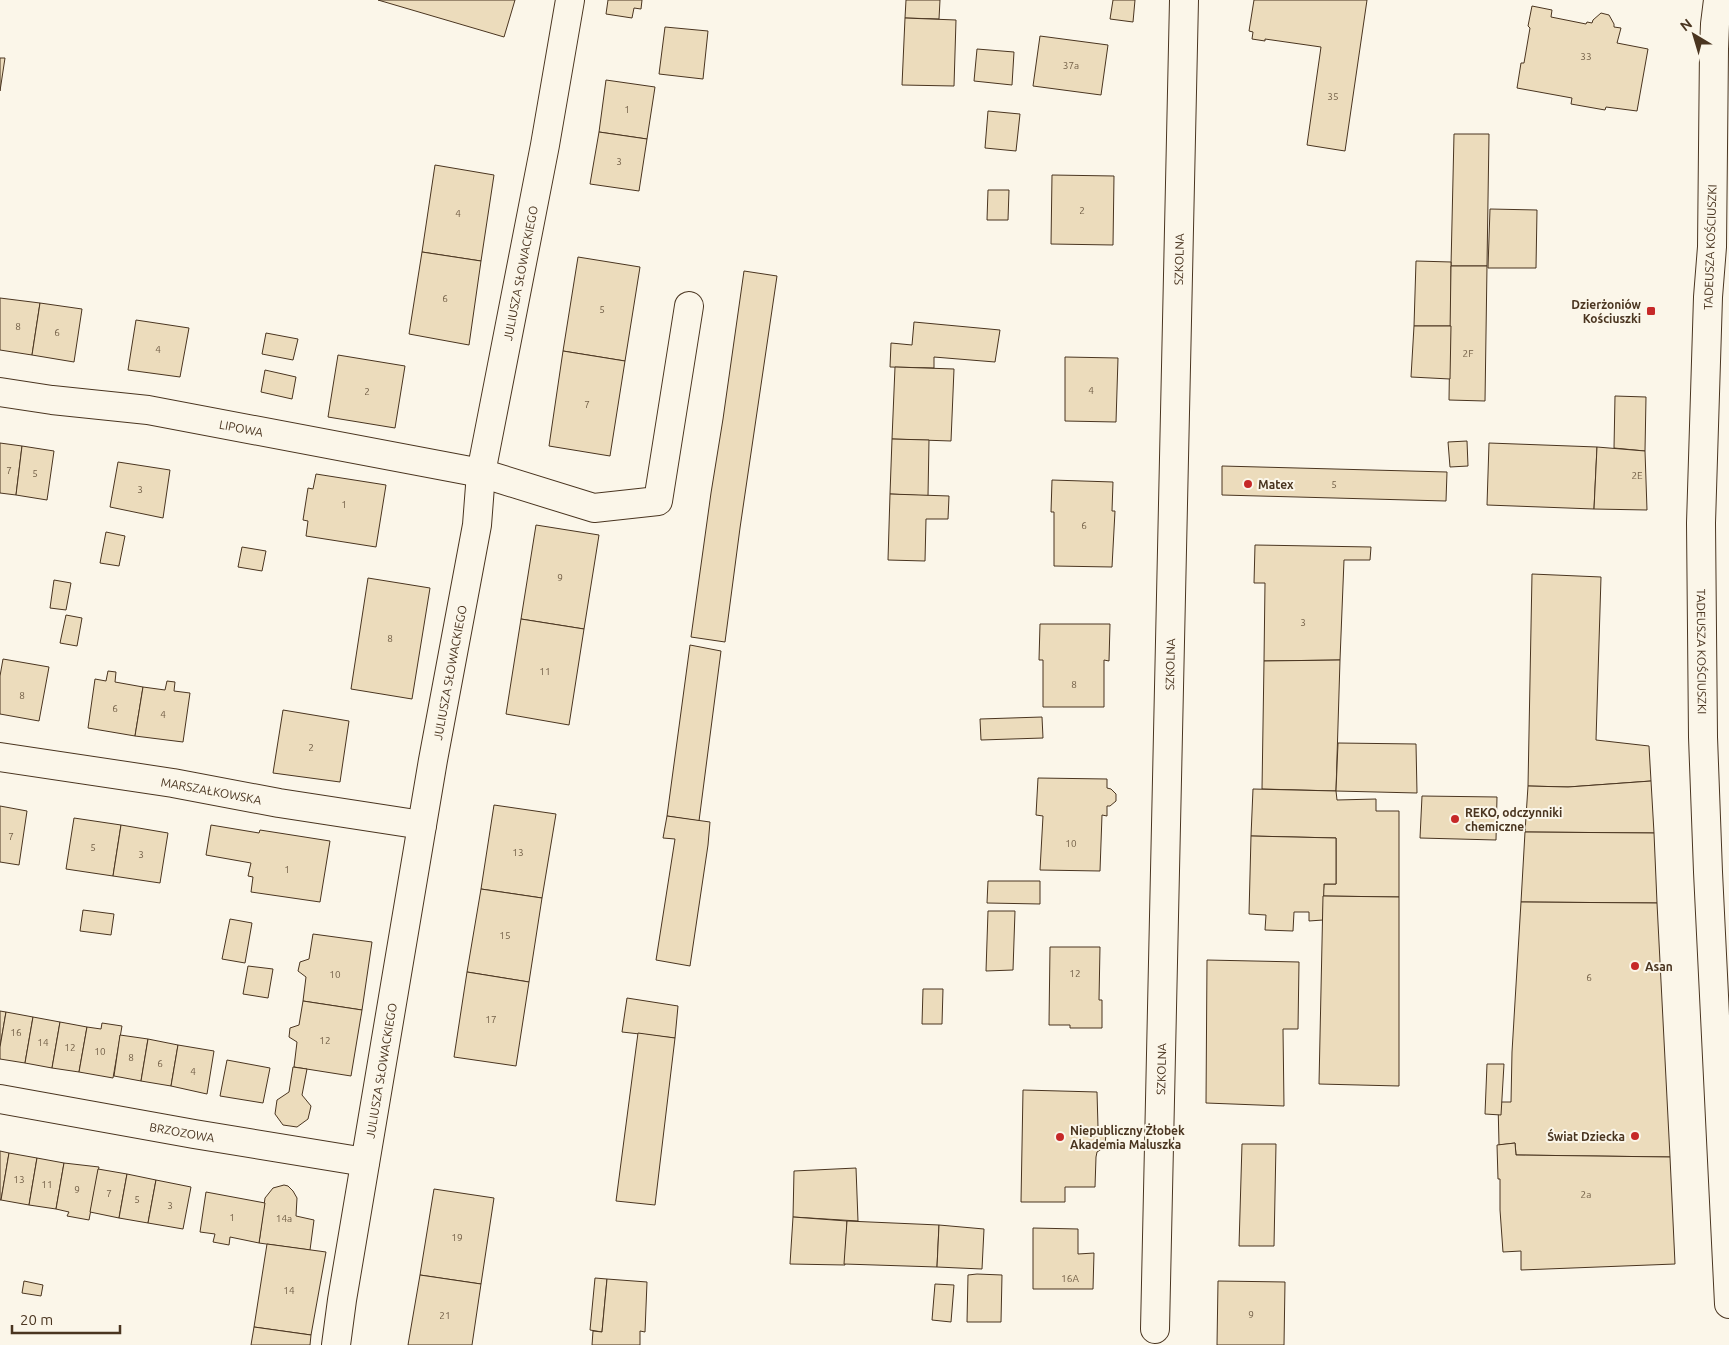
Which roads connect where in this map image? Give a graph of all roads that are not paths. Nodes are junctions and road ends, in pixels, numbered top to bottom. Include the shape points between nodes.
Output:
1 (570, 0) edge
2 (1184, 0) edge
3 (1718, 0) edge
4 (689, 306) dead end
5 (0, 392) edge
6 (481, 473) junction
7 (0, 757) edge
8 (422, 825) junction
9 (0, 1099) edge
10 (365, 1162) junction
11 (1729, 1304) edge
12 (1155, 1329) dead end
13 (336, 1345) edge

1 - 6 street, JULIUSZA SŁOWACKIEGO
2 - 12 street, SZKOLNA
3 - 11 street, TADEUSZA KOŚCIUSZKI via 1701,523 1703,737
4 - 6 street, LIPOWA via 658,501 594,508
5 - 6 street, LIPOWA via 148,410
6 - 8 street, JULIUSZA SŁOWACKIEGO via 477,525
7 - 8 street, MARSZAŁKOWSKA
8 - 10 street, JULIUSZA SŁOWACKIEGO
9 - 10 street, BRZOZOWA
10 - 13 street, JULIUSZA SŁOWACKIEGO

